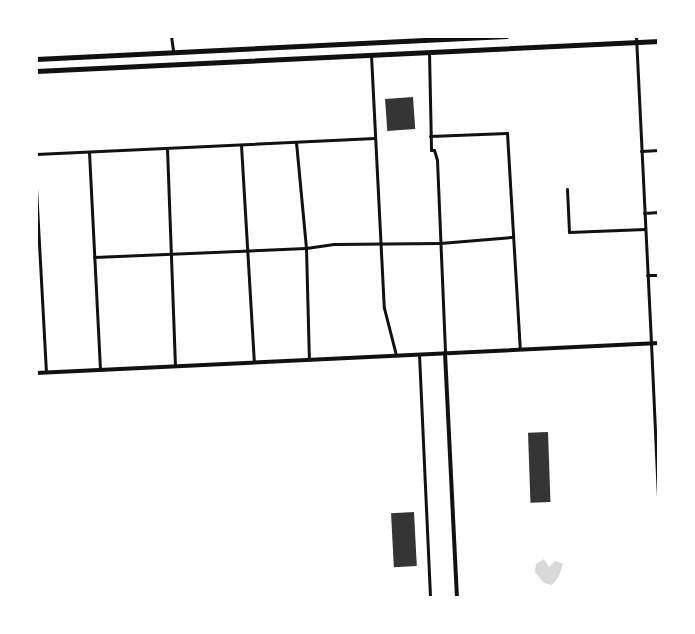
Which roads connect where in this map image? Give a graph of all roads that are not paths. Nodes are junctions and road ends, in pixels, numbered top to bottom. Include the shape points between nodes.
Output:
1 (171, 36) edge
2 (506, 36) edge
3 (636, 39) edge
4 (659, 40) edge
5 (370, 42) junction
6 (173, 51) junction
7 (429, 52) junction
8 (371, 55) junction
9 (36, 59) edge
10 (36, 71) edge
11 (430, 136) junction
12 (375, 138) junction
13 (296, 142) junction
14 (241, 145) junction
15 (167, 148) junction
16 (659, 150) edge
17 (641, 151) junction
18 (89, 152) junction
19 (36, 154) edge
20 (36, 188) edge
21 (567, 189) dead end
22 (659, 212) edge
23 (644, 213) junction
24 (645, 229) junction
25 (512, 237) junction
26 (440, 243) junction
27 (380, 244) junction
28 (306, 248) junction
29 (247, 251) junction
30 (171, 253) junction
31 (94, 257) junction
32 (659, 275) edge
33 (647, 276) junction
34 (651, 343) junction
35 (659, 343) edge
36 (520, 349) junction
37 (445, 353) junction
38 (419, 354) junction
39 (396, 355) junction
40 (309, 359) junction
41 (254, 362) junction
42 (175, 366) junction
43 (100, 369) junction
44 (46, 372) junction
45 (36, 373) edge
46 (659, 519) edge
47 (430, 598) edge
48 (457, 598) edge

1 - 6 street
2 - 5 main road
3 - 4 main road
3 - 7 main road
3 - 17 street
5 - 6 main road
5 - 8 main road
6 - 9 main road
7 - 8 main road
7 - 11 street
8 - 10 main road
8 - 12 street
11 - 25 street via 507,133
11 - 26 street via 437,160
12 - 13 street
12 - 27 street
13 - 14 street
13 - 28 street
14 - 15 street
14 - 29 street
15 - 18 street
15 - 30 street
16 - 17 street
17 - 23 street
18 - 19 street
18 - 31 street
20 - 44 street
21 - 24 street via 569,232
22 - 23 street
23 - 24 street
24 - 33 street
25 - 26 street
25 - 36 street
26 - 27 street
26 - 37 street
27 - 28 street
27 - 39 street via 385,318
28 - 29 street
28 - 40 street
29 - 30 street
29 - 41 street
30 - 31 street
30 - 42 street
31 - 43 street
32 - 33 street
33 - 34 street
34 - 35 main road
34 - 36 main road
34 - 46 street
36 - 37 main road
37 - 38 main road
37 - 48 main road
38 - 39 main road
38 - 47 street
39 - 40 main road
40 - 41 main road
41 - 42 main road
42 - 43 main road
43 - 44 main road
44 - 45 main road

